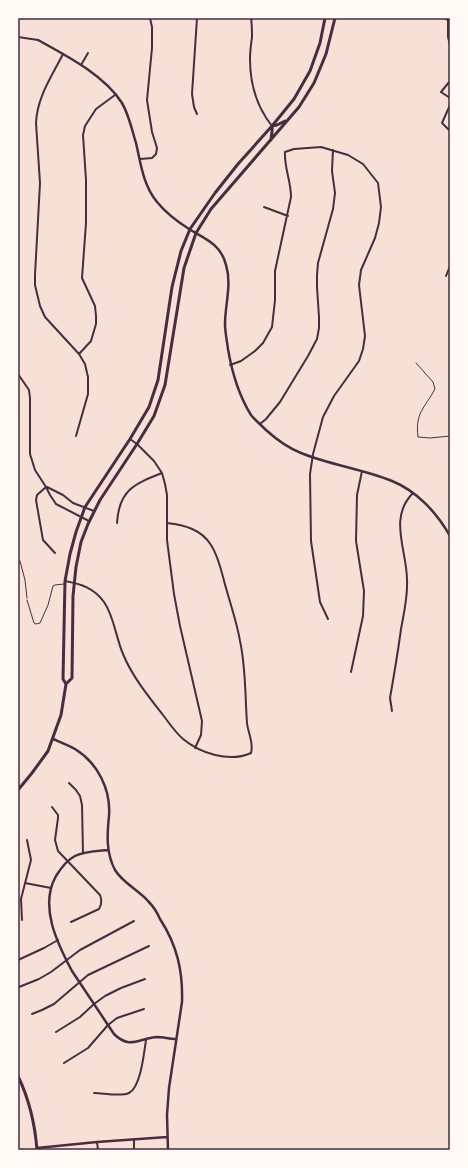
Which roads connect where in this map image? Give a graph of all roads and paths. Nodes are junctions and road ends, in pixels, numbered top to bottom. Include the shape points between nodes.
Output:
1 (150, 18) edge
2 (197, 18) edge
3 (251, 18) edge
4 (325, 18) edge
5 (335, 18) edge
6 (445, 18) edge
7 (449, 21) edge
8 (18, 37) edge
9 (38, 40) joint
10 (450, 45) edge
11 (88, 52) dead end
12 (64, 54) junction
13 (81, 65) junction
14 (450, 81) edge
15 (115, 95) junction
16 (450, 98) edge
17 (450, 105) edge
18 (197, 114) dead end
19 (287, 120) junction
20 (272, 126) junction
21 (450, 131) edge
22 (271, 140) junction
23 (333, 150) junction
24 (140, 159) junction
25 (264, 207) dead end
26 (288, 216) junction
27 (190, 229) junction
28 (196, 233) junction
29 (450, 266) edge
30 (446, 276) dead end
31 (79, 354) junction
32 (416, 363) dead end
33 (230, 365) junction
34 (18, 374) edge
35 (260, 424) junction
36 (76, 436) dead end
37 (450, 436) edge
38 (130, 439) junction
39 (137, 444) junction
40 (314, 457) junction
41 (362, 471) junction
42 (162, 473) junction
43 (46, 487) junction
44 (413, 493) junction
45 (85, 508) junction
46 (94, 511) junction
47 (82, 516) junction
48 (89, 521) junction
49 (167, 522) junction
50 (117, 523) dead end
51 (450, 536) edge
52 (55, 553) dead end
53 (18, 559) edge
54 (74, 582) junction
55 (65, 583) junction
56 (27, 600) joint
57 (328, 619) dead end
58 (351, 672) dead end
59 (66, 684) junction
60 (392, 711) dead end
61 (53, 739) junction
62 (195, 748) junction
63 (69, 783) dead end
64 (18, 790) edge
65 (52, 807) dead end
66 (28, 840) dead end
67 (108, 850) junction
68 (83, 853) junction
69 (68, 861) junction
70 (25, 883) junction
71 (51, 888) junction
72 (22, 920) dead end
73 (134, 921) dead end
74 (71, 922) dead end
75 (58, 940) junction
76 (149, 946) dead end
77 (18, 960) edge
78 (66, 960) junction
79 (145, 979) dead end
80 (79, 981) junction
81 (19, 987) dead end
82 (94, 1004) junction
83 (144, 1009) dead end
84 (32, 1014) dead end
85 (108, 1025) junction
86 (56, 1032) dead end
87 (176, 1039) junction
88 (146, 1040) junction
89 (64, 1063) dead end
90 (18, 1076) edge
91 (94, 1093) dead end
92 (167, 1137) junction
93 (134, 1139) junction
94 (97, 1142) junction
95 (37, 1149) edge
96 (98, 1150) edge
97 (134, 1150) edge
98 (168, 1150) edge

1 - 24 street via 152,48 147,100 157,148 152,158
2 - 18 street via 192,94
3 - 20 street via 250,58 255,98
4 - 20 main road via 310,71 294,99
5 - 19 main road via 326,54 314,83 299,107
6 - 7 street
7 - 10 street
8 - 9 street
9 - 12 street
11 - 13 street
12 - 13 street
12 - 31 street via 41,97 36,114 40,183 35,275 37,296 45,317
13 - 15 street via 104,82
14 - 16 street via 441,92
15 - 24 street via 122,103
15 - 31 street via 96,109 85,126 83,135 86,223 82,278 95,306 96,324 91,341
17 - 21 street via 442,123
19 - 20 main road
19 - 22 main road
20 - 22 main road
20 - 27 main road via 229,175
22 - 28 main road via 211,209
23 - 26 street via 308,147 285,152 284,161 291,188
23 - 35 street via 334,210 318,269 317,339 280,402
23 - 40 street via 363,164 378,183 381,207 375,238 361,270 365,336 363,349 359,361 334,396 323,417
24 - 27 street via 151,194 172,217
25 - 26 street
26 - 33 street via 275,271 272,327 255,351
27 - 28 street
27 - 38 main road via 181,250 172,287 158,380 149,407
28 - 33 street via 216,246 227,266 225,324
28 - 39 main road via 184,268 165,385 154,416
29 - 30 street
31 - 36 street via 88,377 88,394
32 - 37 path via 433,382 435,389 419,415 418,437
33 - 35 street via 238,391
34 - 43 street via 29,390 29,443 32,463
35 - 40 street via 282,443
38 - 39 street
38 - 45 main road
39 - 42 street
39 - 46 main road
40 - 41 street
40 - 57 street via 310,474 311,541 320,602
41 - 44 street via 392,481
41 - 58 street via 357,495 356,541 364,591
42 - 49 street via 167,495
42 - 50 street via 146,479 128,491 121,501
43 - 45 street
43 - 47 street via 56,504
43 - 52 street via 37,495 36,500 43,540
44 - 51 street via 431,509
44 - 60 street via 406,501 400,517 407,581 390,698
45 - 46 street
45 - 47 main road
46 - 48 main road
47 - 48 street
47 - 55 main road via 70,554
48 - 54 main road via 81,542
49 - 62 street via 168,550 180,626 202,721
49 - 62 street via 188,526 211,544 220,565 241,647 251,753 235,757 221,756
53 - 56 path via 25,580
54 - 55 street
54 - 59 main road via 72,678
54 - 62 street via 88,587 105,603 124,655 138,680 172,728
55 - 56 lane via 53,586 40,623 34,623
55 - 59 main road via 63,679
59 - 61 main road via 62,715
61 - 64 main road via 40,764
61 - 67 street via 84,755 100,774 109,806
63 - 68 street via 80,796 82,805
65 - 69 street via 58,815 55,840 58,851
66 - 70 street via 31,860
67 - 68 street
67 - 87 street via 111,862 123,880 151,905 172,940 182,973 183,988
68 - 69 street
69 - 71 street via 59,871
69 - 74 street via 102,900 99,909
70 - 71 street
70 - 72 street via 21,899
71 - 75 street via 49,906
73 - 78 street
75 - 77 street
75 - 78 street
76 - 80 street via 102,967
78 - 80 street
78 - 81 street via 39,979
79 - 82 street via 113,992
80 - 82 street
80 - 84 street via 54,1004
82 - 85 street
82 - 86 street via 80,1017
83 - 85 street via 117,1018
85 - 88 street via 114,1034 125,1042
85 - 89 street via 88,1048
87 - 88 street
87 - 92 street via 168,1102
88 - 91 street via 134,1089 123,1094
90 - 95 main road via 33,1119
92 - 93 street
92 - 98 street
93 - 94 street
93 - 97 street
94 - 95 street
94 - 96 street

